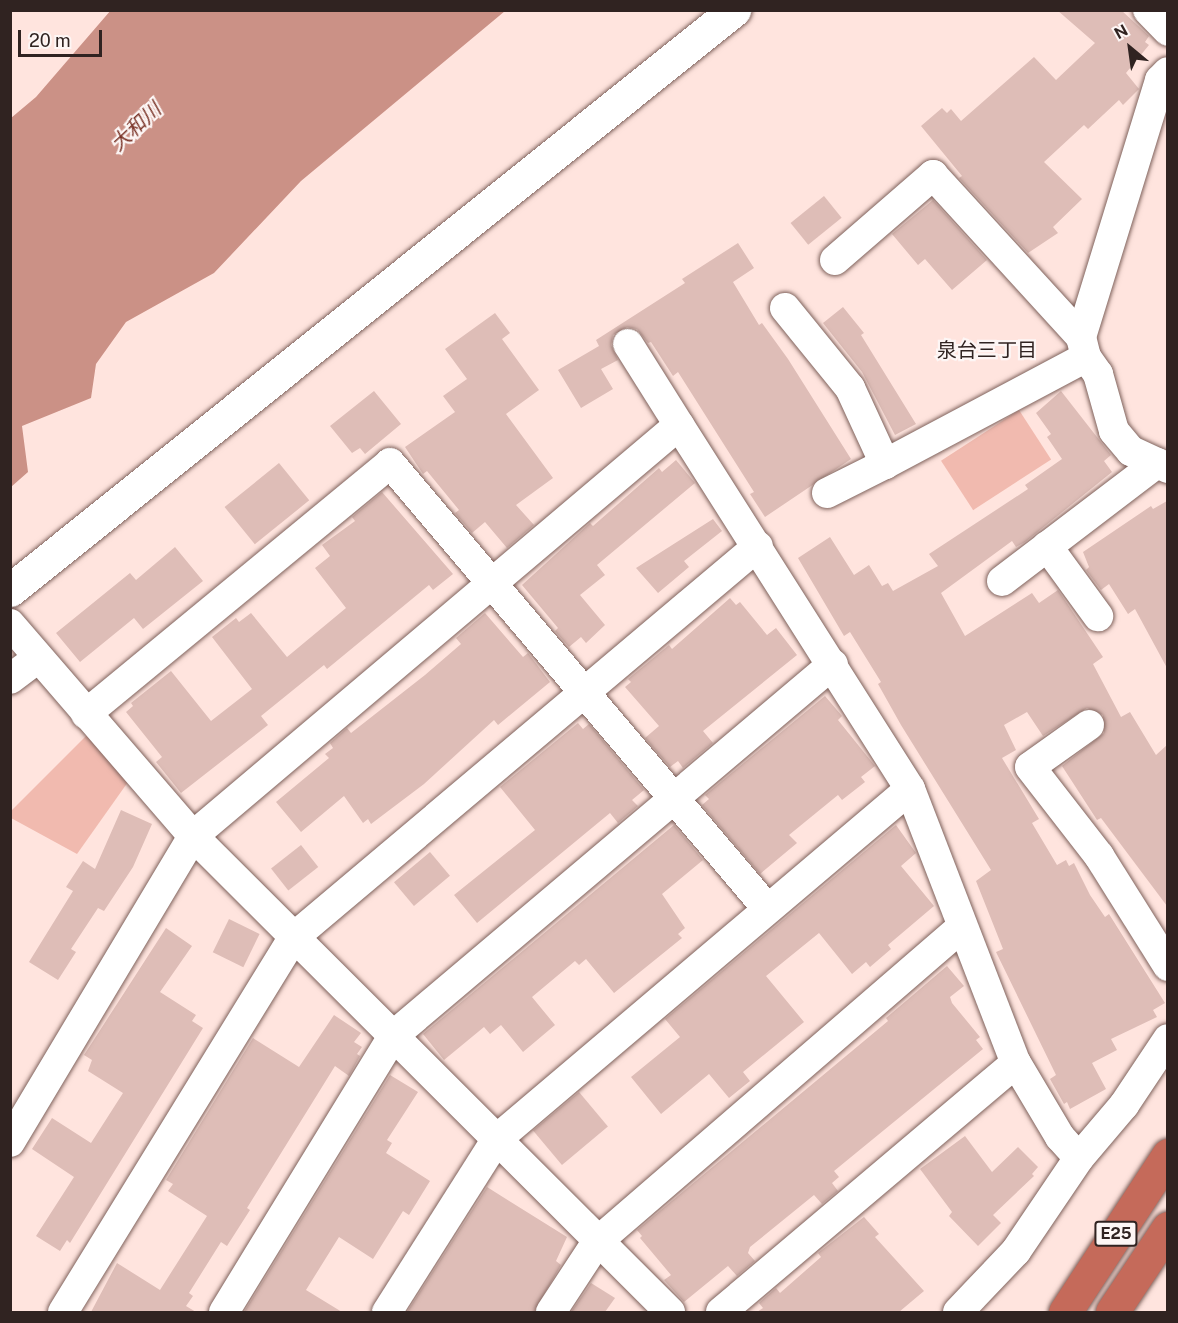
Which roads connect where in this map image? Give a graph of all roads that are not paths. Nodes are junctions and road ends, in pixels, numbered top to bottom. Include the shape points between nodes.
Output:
1 (734, 10) edge
2 (1148, 10) edge
3 (1167, 30) edge
4 (1167, 72) edge
5 (835, 260) dead end
6 (785, 308) dead end
7 (628, 344) dead end
8 (1084, 347) junction
9 (679, 425) junction
10 (885, 464) junction
11 (1162, 466) edge
12 (827, 493) dead end
13 (758, 546) junction
14 (1047, 546) junction
15 (492, 580) junction
16 (1002, 581) dead end
17 (10, 590) edge
18 (1098, 616) dead end
19 (10, 624) edge
20 (38, 658) junction
21 (832, 664) junction
22 (10, 680) edge
23 (586, 692) junction
24 (86, 714) junction
25 (1089, 725) dead end
26 (910, 789) junction
27 (675, 797) junction
28 (193, 836) junction
29 (766, 907) junction
30 (961, 928) junction
31 (293, 938) junction
32 (1167, 966) edge
33 (393, 1036) junction
34 (1167, 1039) edge
35 (1016, 1063) junction
36 (496, 1139) junction
37 (10, 1142) edge
38 (1167, 1155) edge
39 (1079, 1158) junction
40 (1167, 1228) edge
41 (597, 1242) junction
42 (974, 1307) edge
43 (63, 1312) edge
44 (224, 1312) edge
45 (387, 1312) edge
46 (551, 1312) edge
47 (670, 1312) edge
48 (721, 1312) edge
49 (1065, 1312) edge
50 (1112, 1312) edge

1 - 17 street
2 - 3 street
4 - 8 street via 1160,80
5 - 8 street via 933,175
6 - 10 street via 850,388
7 - 9 street
8 - 10 street
8 - 11 street via 1098,374 1114,431 1131,451
9 - 13 street
9 - 15 street
10 - 12 street
11 - 14 street
13 - 21 street
13 - 23 street
14 - 16 street
14 - 18 street
15 - 23 street
15 - 24 street via 390,463
15 - 28 street
19 - 20 street
20 - 22 street
20 - 24 street
21 - 26 street
21 - 27 street
23 - 27 street
23 - 31 street
24 - 28 street
25 - 32 street via 1030,767 1099,856
26 - 29 street
26 - 30 street
27 - 29 street
27 - 33 street
28 - 31 street
28 - 37 street
29 - 36 street
30 - 35 street
30 - 41 street
31 - 33 street
31 - 43 street
33 - 36 street
33 - 44 street
34 - 39 street via 1124,1105
35 - 39 street via 1060,1137
35 - 48 street
36 - 41 street
36 - 45 street
38 - 49 highway, E25
39 - 42 street
40 - 50 highway, E25
41 - 46 street
41 - 47 street

